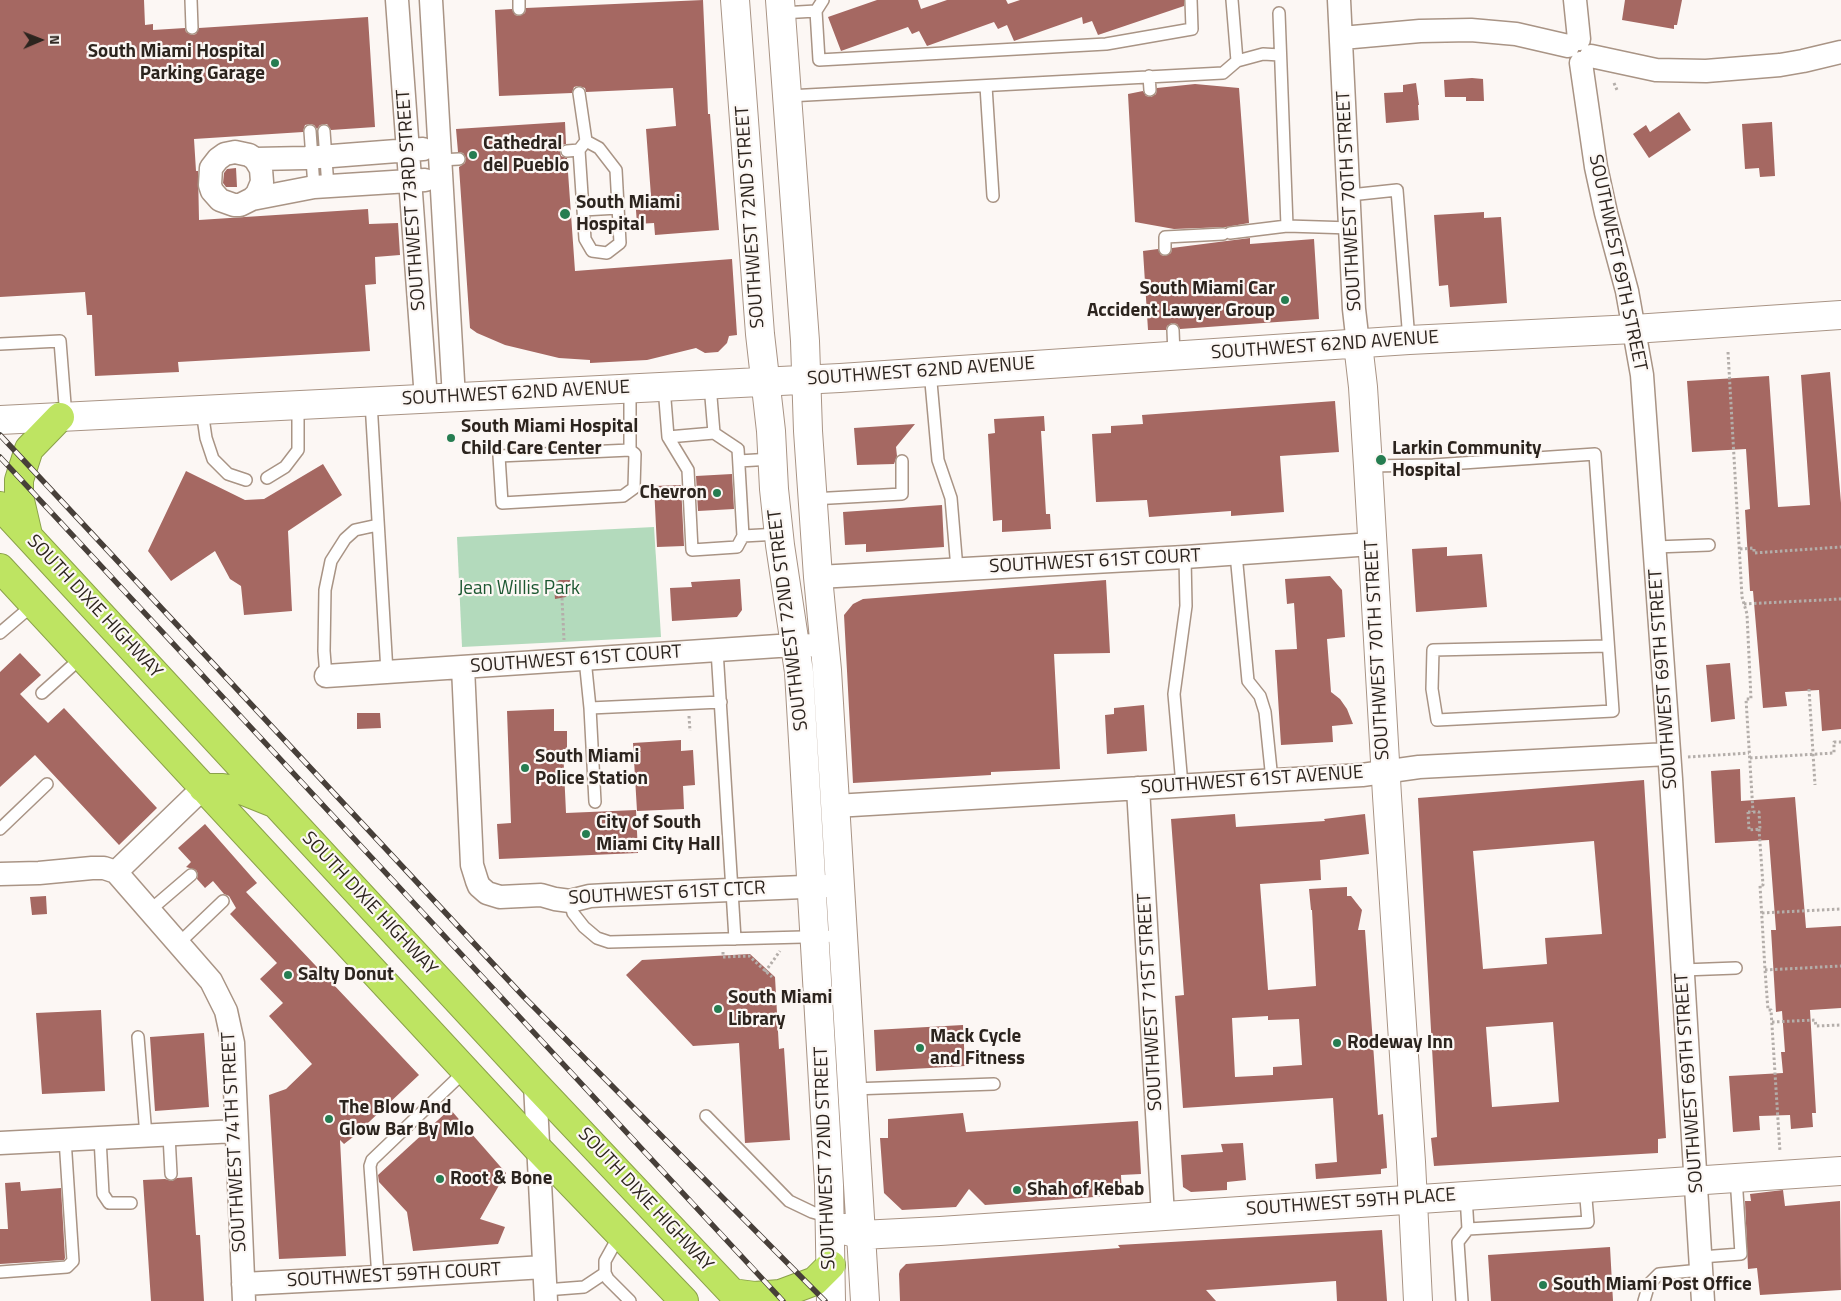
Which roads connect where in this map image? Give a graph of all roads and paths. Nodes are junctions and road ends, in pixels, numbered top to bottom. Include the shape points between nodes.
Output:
1 (191, 0) edge
2 (397, 0) edge
3 (431, 0) edge
4 (735, 0) edge
5 (823, 0) edge
6 (1191, 0) edge
7 (1232, 0) edge
8 (1339, 0) edge
9 (1575, 0) edge
10 (781, 6) edge
11 (816, 10) junction
12 (1279, 13) dead end
13 (192, 28) dead end
14 (1342, 38) junction
15 (1580, 51) junction
16 (1841, 52) edge
17 (1280, 55) junction
18 (1237, 61) junction
19 (1149, 76) junction
20 (986, 86) junction
21 (1150, 90) dead end
22 (579, 93) dead end
23 (788, 96) junction
24 (310, 131) dead end
25 (324, 131) dead end
26 (582, 145) junction
27 (409, 150) junction
28 (567, 151) dead end
29 (319, 157) junction
30 (254, 159) junction
31 (445, 161) junction
32 (412, 180) junction
33 (1349, 184) junction
34 (321, 187) junction
35 (993, 196) dead end
36 (252, 200) junction
37 (618, 208) junction
38 (583, 210) junction
39 (1287, 226) junction
40 (1351, 228) junction
41 (1165, 248) dead end
42 (1841, 315) edge
43 (1634, 329) junction
44 (1409, 340) junction
45 (0, 344) edge
46 (1358, 344) junction
47 (1728, 352) dead end
48 (930, 371) junction
49 (807, 379) junction
50 (766, 382) junction
51 (710, 385) junction
52 (664, 386) junction
53 (630, 388) junction
54 (454, 398) junction
55 (426, 399) junction
56 (371, 402) junction
57 (298, 406) junction
58 (202, 411) junction
59 (63, 417) junction
60 (0, 420) edge
61 (714, 433) junction
62 (668, 437) junction
63 (630, 450) junction
64 (772, 459) junction
65 (739, 461) junction
66 (902, 462) dead end
67 (1368, 466) junction
68 (267, 478) dead end
69 (246, 480) dead end
70 (812, 498) junction
71 (0, 506) edge
72 (378, 525) junction
73 (779, 534) junction
74 (28, 536) junction
75 (743, 536) junction
76 (1372, 544) junction
77 (1708, 545) dead end
78 (1655, 547) junction
79 (1841, 548) edge
80 (1740, 549) junction
81 (1236, 554) junction
82 (1185, 557) junction
83 (0, 568) edge
84 (957, 569) junction
85 (818, 577) junction
86 (562, 598) dead end
87 (1841, 599) edge
88 (34, 604) junction
89 (1744, 604) junction
90 (0, 633) edge
91 (564, 643) dead end
92 (825, 645) junction
93 (796, 646) junction
94 (1608, 646) junction
95 (717, 650) junction
96 (82, 657) junction
97 (585, 659) junction
98 (463, 667) junction
99 (386, 672) junction
100 (326, 676) joint
101 (1809, 689) dead end
102 (42, 693) dead end
103 (721, 702) junction
104 (590, 708) junction
105 (689, 715) dead end
106 (203, 724) junction
107 (690, 731) dead end
108 (1841, 742) edge
109 (1750, 753) junction
110 (1813, 754) junction
111 (1677, 755) junction
112 (1750, 758) junction
113 (1385, 772) junction
114 (1272, 780) junction
115 (47, 784) dead end
116 (1814, 785) dead end
117 (1182, 786) junction
118 (203, 788) junction
119 (1138, 788) junction
120 (595, 802) dead end
121 (277, 804) junction
122 (835, 806) junction
123 (1753, 812) junction
124 (0, 829) edge
125 (1759, 829) junction
126 (116, 872) junction
127 (0, 874) edge
128 (191, 875) dead end
129 (826, 886) junction
130 (732, 890) junction
131 (223, 901) dead end
132 (570, 901) junction
133 (1841, 909) edge
134 (149, 911) junction
135 (1762, 913) junction
136 (815, 936) junction
137 (842, 936) junction
138 (735, 939) junction
139 (178, 944) junction
140 (781, 951) dead end
141 (723, 957) dead end
142 (1841, 966) edge
143 (1736, 968) dead end
144 (1683, 970) junction
145 (1765, 970) junction
146 (765, 971) junction
147 (772, 977) dead end
148 (1772, 1022) junction
149 (1841, 1025) edge
150 (138, 1037) dead end
151 (466, 1070) junction
152 (535, 1084) junction
153 (994, 1084) dead end
154 (852, 1089) junction
155 (706, 1116) dead end
156 (236, 1131) junction
157 (169, 1135) junction
158 (146, 1136) junction
159 (100, 1138) junction
160 (65, 1139) junction
161 (0, 1143) edge
162 (539, 1150) junction
163 (1780, 1152) dead end
164 (1841, 1171) edge
165 (171, 1174) dead end
166 (1736, 1177) junction
167 (1696, 1180) junction
168 (829, 1185) junction
169 (1585, 1187) junction
170 (1466, 1194) junction
171 (1413, 1198) junction
172 (131, 1203) dead end
173 (1163, 1216) junction
174 (830, 1217) junction
175 (1468, 1229) junction
176 (620, 1234) junction
177 (861, 1235) junction
178 (1701, 1264) junction
179 (831, 1265) junction
180 (544, 1267) junction
181 (0, 1272) edge
182 (605, 1273) junction
183 (378, 1278) junction
184 (243, 1292) edge
185 (546, 1295) edge
186 (736, 1297) edge
187 (630, 1301) edge
188 (684, 1301) edge
189 (831, 1301) edge
190 (864, 1301) edge
191 (1418, 1301) edge
192 (1462, 1301) edge
193 (1644, 1301) edge
194 (1703, 1301) edge

1 - 13 lane
2 - 27 street, SOUTHWEST 73RD STREET
3 - 31 street, SOUTHWEST 73RD STREET
4 - 50 street, SOUTHWEST 72ND STREET
5 - 11 lane
6 - 11 lane via 1192,29 1106,44 819,60
7 - 18 lane
8 - 14 street, SOUTHWEST 70TH STREET
9 - 15 street, SOUTHWEST 69TH STREET
10 - 11 lane
10 - 23 street, SOUTHWEST 72ND STREET
12 - 17 lane
14 - 15 street via 1471,30 1516,34
14 - 33 street, SOUTHWEST 70TH STREET
15 - 16 street via 1656,70 1706,72 1795,63
15 - 43 street, SOUTHWEST 69TH STREET via 1599,184
17 - 18 lane via 1263,54
17 - 39 lane
18 - 19 lane via 1223,73
19 - 20 lane
19 - 21 lane
20 - 23 lane
20 - 35 lane
22 - 26 lane
23 - 49 street, SOUTHWEST 72ND STREET
24 - 29 lane
25 - 29 lane
26 - 28 lane
26 - 37 lane via 599,148 616,170
26 - 38 lane
27 - 29 street
27 - 31 street
27 - 32 street, SOUTHWEST 73RD STREET
29 - 30 street
29 - 34 lane
30 - 36 street via 261,169 262,182
30 - 36 street via 242,152 225,154 214,163 209,178 212,191 220,200 240,204
31 - 32 street
31 - 54 street, SOUTHWEST 73RD STREET
32 - 34 street
32 - 55 street, SOUTHWEST 73RD STREET
33 - 40 street, SOUTHWEST 70TH STREET
33 - 44 lane via 1397,190
34 - 36 street
37 - 38 lane
37 - 38 lane via 620,243 607,253 592,250 586,239
39 - 40 lane
39 - 41 lane via 1226,233 1165,232
40 - 46 street, SOUTHWEST 70TH STREET
42 - 43 street, SOUTHWEST 62ND AVENUE
43 - 44 street, SOUTHWEST 62ND AVENUE
43 - 78 street, SOUTHWEST 69TH STREET via 1642,376
44 - 46 street, SOUTHWEST 62ND AVENUE
45 - 59 lane via 60,341
46 - 48 street, SOUTHWEST 62ND AVENUE via 1174,343
46 - 67 street, SOUTHWEST 70TH STREET
47 - 80 path
48 - 49 street, SOUTHWEST 62ND AVENUE
48 - 84 lane via 938,460 951,498
49 - 50 street, SOUTHWEST 62ND AVENUE
49 - 70 street, SOUTHWEST 72ND STREET
50 - 51 street, SOUTHWEST 62ND AVENUE
50 - 64 street, SOUTHWEST 72ND STREET
51 - 52 street, SOUTHWEST 62ND AVENUE
51 - 61 lane
52 - 53 street, SOUTHWEST 62ND AVENUE
52 - 62 lane
53 - 54 street, SOUTHWEST 62ND AVENUE
53 - 63 lane
54 - 55 street, SOUTHWEST 62ND AVENUE
55 - 56 street, SOUTHWEST 62ND AVENUE
56 - 57 street, SOUTHWEST 62ND AVENUE
56 - 72 lane
57 - 58 street, SOUTHWEST 62ND AVENUE
57 - 68 lane via 298,450 285,467
58 - 59 street, SOUTHWEST 62ND AVENUE
58 - 69 lane via 213,459 228,474
59 - 60 street, SOUTHWEST 62ND AVENUE
59 - 74 highway via 29,450 18,480
61 - 62 lane
61 - 65 lane via 738,448
62 - 75 lane via 688,470 692,550 737,547
63 - 63 lane via 499,456 502,503 623,496 634,488 635,454
64 - 65 lane
64 - 73 street, SOUTHWEST 72ND STREET
65 - 75 lane
66 - 70 lane via 902,494
67 - 76 street, SOUTHWEST 70TH STREET
67 - 94 lane via 1595,454
70 - 85 street, SOUTHWEST 72ND STREET
71 - 74 highway, SOUTH DIXIE HIGHWAY
72 - 99 lane
72 - 100 lane via 355,530 332,560 325,590
73 - 75 lane
73 - 93 street, SOUTHWEST 72ND STREET
74 - 106 highway, SOUTH DIXIE HIGHWAY
76 - 81 street, SOUTHWEST 61ST COURT
76 - 113 street, SOUTHWEST 70TH STREET
77 - 78 lane
78 - 111 street, SOUTHWEST 69TH STREET
79 - 80 path via 1754,553 1754,548
80 - 89 path
81 - 82 street, SOUTHWEST 61ST COURT
81 - 114 lane via 1248,682 1260,696 1266,712
82 - 84 street, SOUTHWEST 61ST COURT
82 - 117 lane via 1186,606 1174,694
83 - 88 highway
84 - 85 street, SOUTHWEST 61ST COURT
85 - 92 street, SOUTHWEST 72ND STREET
86 - 91 path
87 - 89 path
88 - 90 lane
88 - 96 highway
89 - 109 path via 1751,699 1746,699
92 - 93 street, SOUTHWEST 61ST COURT
92 - 122 street, SOUTHWEST 72ND STREET
93 - 95 street, SOUTHWEST 61ST COURT
93 - 129 street, SOUTHWEST 72ND STREET
94 - 94 lane via 1613,711 1437,720 1432,689 1433,650
95 - 97 street, SOUTHWEST 61ST COURT
95 - 103 lane
96 - 102 lane
96 - 118 highway
97 - 98 street, SOUTHWEST 61ST COURT
97 - 104 lane
98 - 99 street, SOUTHWEST 61ST COURT
98 - 132 street, SOUTHWEST 61ST CTCR via 472,865 476,881 493,896 541,895
99 - 100 street, SOUTHWEST 61ST COURT
101 - 110 path
103 - 104 lane
103 - 130 lane
104 - 120 lane
105 - 107 path
106 - 118 highway via 209,768
106 - 121 highway, SOUTH DIXIE HIGHWAY
108 - 110 path via 1834,742 1834,753
109 - 111 path
109 - 112 path
110 - 112 path
110 - 116 path
111 - 113 street, SOUTHWEST 61ST AVENUE via 1419,767
111 - 144 street, SOUTHWEST 69TH STREET
112 - 123 path
113 - 114 street, SOUTHWEST 61ST AVENUE
113 - 171 street, SOUTHWEST 70TH STREET
114 - 117 street, SOUTHWEST 61ST AVENUE
115 - 124 lane
117 - 119 street, SOUTHWEST 61ST AVENUE
118 - 121 highway via 244,791
118 - 126 street
118 - 151 highway
119 - 122 street, SOUTHWEST 61ST AVENUE
119 - 173 street, SOUTHWEST 71ST STREET
121 - 152 highway, SOUTH DIXIE HIGHWAY
122 - 129 street, SOUTHWEST 72ND STREET
123 - 125 path via 1759,812
123 - 125 path via 1748,812 1749,830
125 - 135 path
126 - 127 street via 92,868
126 - 134 street, SOUTHWEST 74TH STREET
128 - 134 lane
129 - 130 street, SOUTHWEST 61ST CTCR
129 - 136 street, SOUTHWEST 72ND STREET
129 - 137 street, SOUTHWEST 72ND STREET
130 - 132 street, SOUTHWEST 61ST CTCR via 590,896
130 - 138 lane
131 - 139 lane
132 - 138 lane via 573,913 584,927 597,938 609,942
133 - 135 path
134 - 139 street, SOUTHWEST 74TH STREET
135 - 145 path
136 - 137 lane
136 - 138 lane
136 - 168 street, SOUTHWEST 72ND STREET
137 - 154 street, SOUTHWEST 72ND STREET
139 - 156 street, SOUTHWEST 74TH STREET via 211,981 226,1011 233,1043
140 - 146 path
141 - 146 path via 749,956
142 - 145 path
143 - 144 lane
144 - 167 street, SOUTHWEST 69TH STREET
145 - 148 path
146 - 147 path
148 - 149 path via 1815,1020 1816,1026
148 - 163 path
150 - 158 lane
151 - 162 highway
151 - 183 lane via 372,1160
152 - 162 street
152 - 186 highway, SOUTH DIXIE HIGHWAY
153 - 154 lane
154 - 177 street, SOUTHWEST 72ND STREET
155 - 174 lane via 789,1201
156 - 157 street
156 - 184 street, SOUTHWEST 74TH STREET
157 - 158 street
157 - 165 lane
158 - 159 street
159 - 160 street
159 - 172 lane via 103,1194 109,1203
160 - 161 street
160 - 181 lane via 73,1261 67,1266
162 - 176 highway
162 - 180 street
164 - 166 street, SOUTHWEST 59TH PLACE
166 - 167 street, SOUTHWEST 59TH PLACE
166 - 178 lane via 1741,1254
167 - 169 street, SOUTHWEST 59TH PLACE
167 - 178 street, SOUTHWEST 69TH STREET
168 - 174 street, SOUTHWEST 72ND STREET
168 - 177 street via 839,1220 848,1231
169 - 170 street, SOUTHWEST 59TH PLACE
169 - 175 lane via 1588,1222
170 - 171 street, SOUTHWEST 59TH PLACE
170 - 175 lane
171 - 173 street, SOUTHWEST 59TH PLACE
171 - 191 street, SOUTHWEST 70TH STREET
173 - 177 street, SOUTHWEST 59TH PLACE
174 - 179 street, SOUTHWEST 72ND STREET
175 - 192 lane via 1458,1242
176 - 182 lane via 605,1261
176 - 188 highway
177 - 190 street, SOUTHWEST 72ND STREET
178 - 193 lane via 1659,1274 1649,1284
178 - 194 street, SOUTHWEST 69TH STREET
179 - 186 highway via 815,1281 780,1294
179 - 189 street, SOUTHWEST 72ND STREET
180 - 183 street, SOUTHWEST 59TH COURT
180 - 185 street
182 - 185 lane via 584,1287
182 - 187 lane
183 - 184 street, SOUTHWEST 59TH COURT

